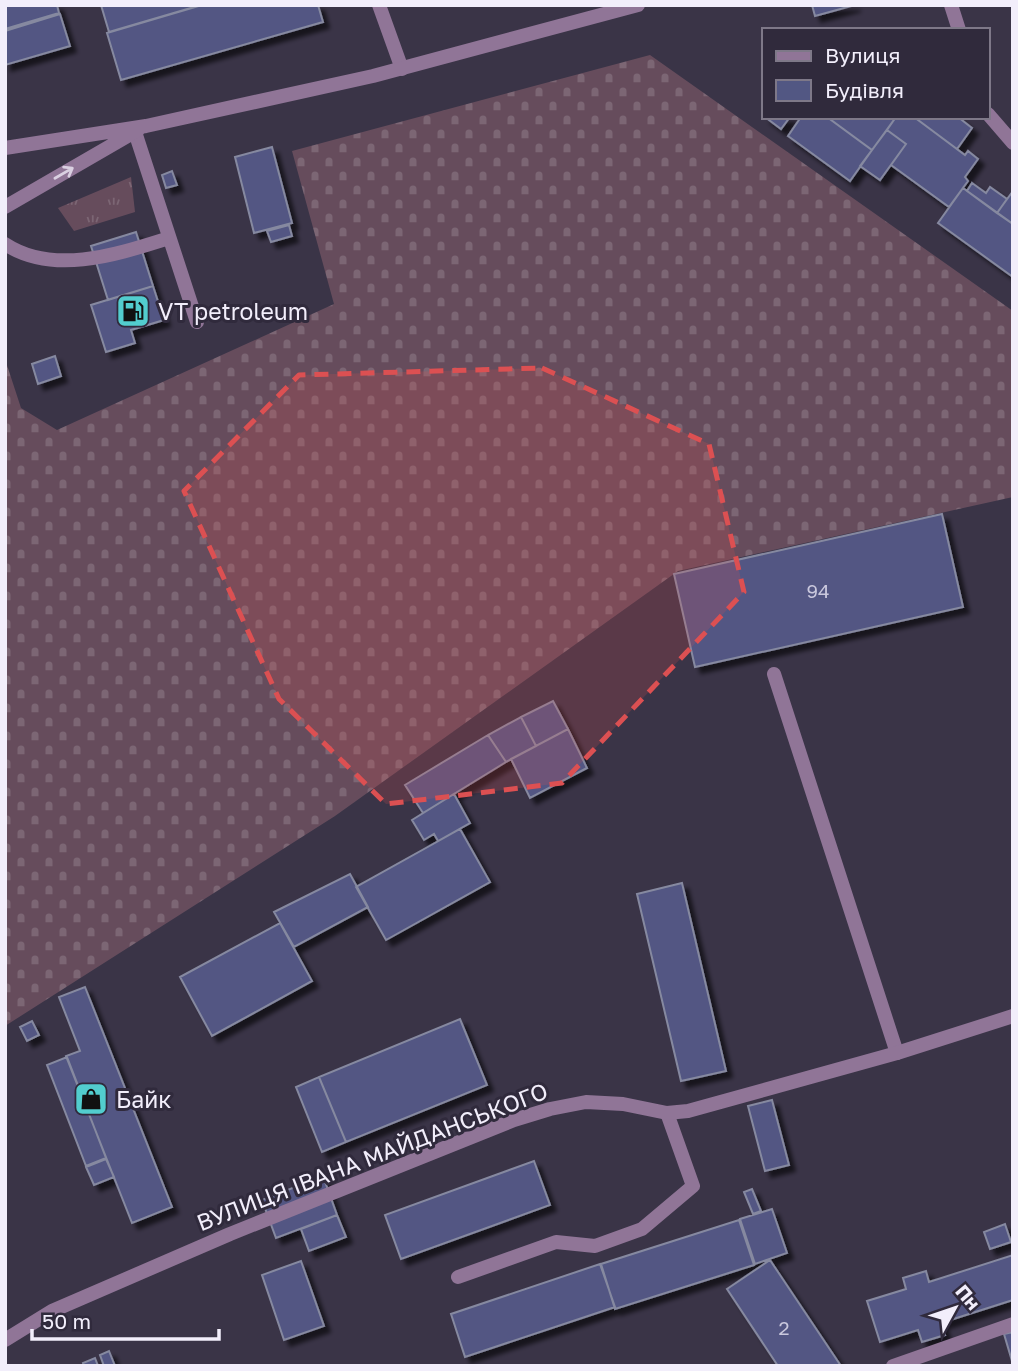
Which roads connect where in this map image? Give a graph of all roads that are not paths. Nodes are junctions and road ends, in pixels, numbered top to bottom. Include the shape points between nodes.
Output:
1 (379, 5) edge
2 (638, 5) edge
3 (951, 5) edge
4 (958, 28) edge
5 (402, 69) junction
6 (990, 116) edge
7 (140, 129) junction
8 (1013, 143) edge
9 (5, 148) edge
10 (5, 207) edge
11 (169, 238) junction
12 (5, 244) edge
13 (197, 323) dead end
14 (774, 674) dead end
15 (1013, 1016) edge
16 (897, 1053) junction
17 (667, 1113) junction
18 (458, 1277) dead end
19 (1013, 1324) edge
20 (5, 1340) edge
21 (894, 1366) edge

1 - 5 street
2 - 5 street
3 - 4 street
5 - 7 street
6 - 8 street
7 - 9 street
10 -> 7 street
7 - 11 street
11 - 12 street via 77,260 32,257
11 - 13 street
14 - 16 street
15 - 16 street, ВУЛИЦЯ ІВАНА МАЙДАНСЬКОГО
16 - 17 street, ВУЛИЦЯ ІВАНА МАЙДАНСЬКОГО
17 - 18 street via 692,1186 642,1229 595,1246 556,1242
17 - 20 street, ВУЛИЦЯ ІВАНА МАЙДАНСЬКОГО via 586,1102 514,1121 192,1250 52,1311
19 - 21 street

